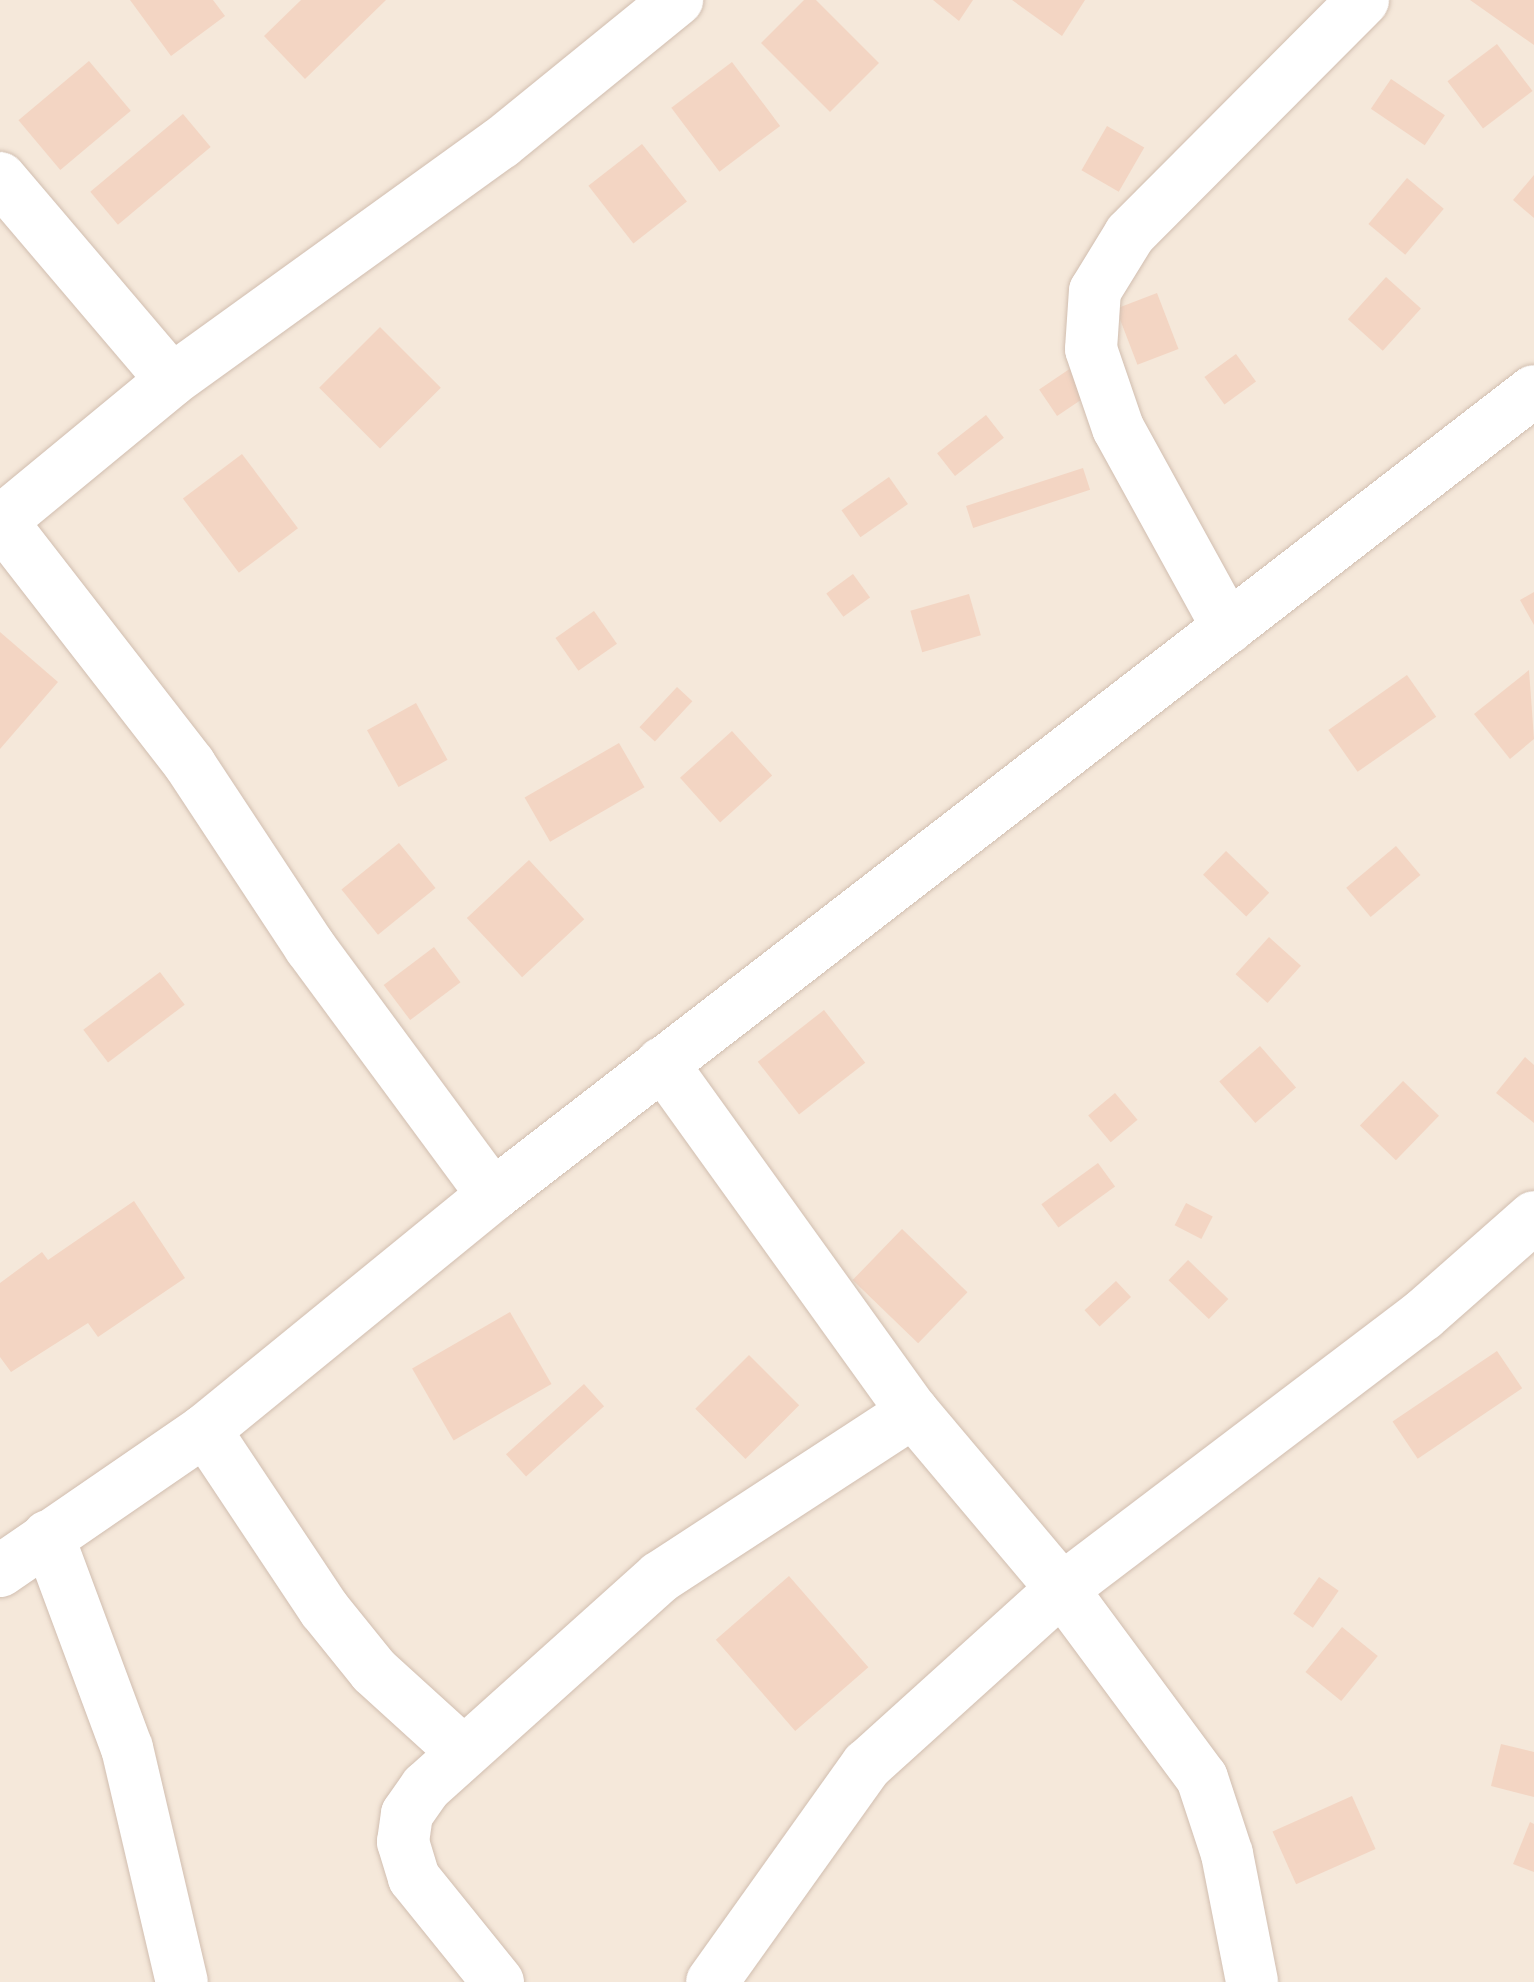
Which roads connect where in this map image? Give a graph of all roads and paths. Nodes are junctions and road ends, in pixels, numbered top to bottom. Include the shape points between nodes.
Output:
1 (676, 0) edge
2 (1362, 0) edge
3 (0, 178) edge
4 (172, 380) junction
5 (1534, 391) edge
6 (1, 522) edge
7 (1228, 628) junction
8 (662, 1063) junction
9 (494, 1196) junction
10 (1534, 1217) edge
11 (913, 1412) junction
12 (206, 1430) junction
13 (48, 1536) junction
14 (0, 1570) edge
15 (1062, 1589) junction
16 (462, 1751) junction
17 (182, 1982) edge
18 (498, 1982) edge
19 (712, 1982) edge
20 (1252, 1982) edge

1 - 4 street via 502,142
2 - 7 street via 1130,234 1095,291 1091,350 1118,428
3 - 4 street
4 - 6 street
5 - 7 street
6 - 9 street via 190,765 322,963
7 - 8 street
8 - 9 street
8 - 11 street
9 - 12 street
10 - 15 street via 1423,1315
11 - 15 street
11 - 16 street via 660,1577
12 - 13 street
12 - 16 street via 324,1609 374,1671
13 - 14 street
13 - 17 street via 127,1748
15 - 19 street via 868,1766
15 - 20 street via 1202,1778 1227,1854
16 - 18 street via 407,1814 403,1842 414,1878

